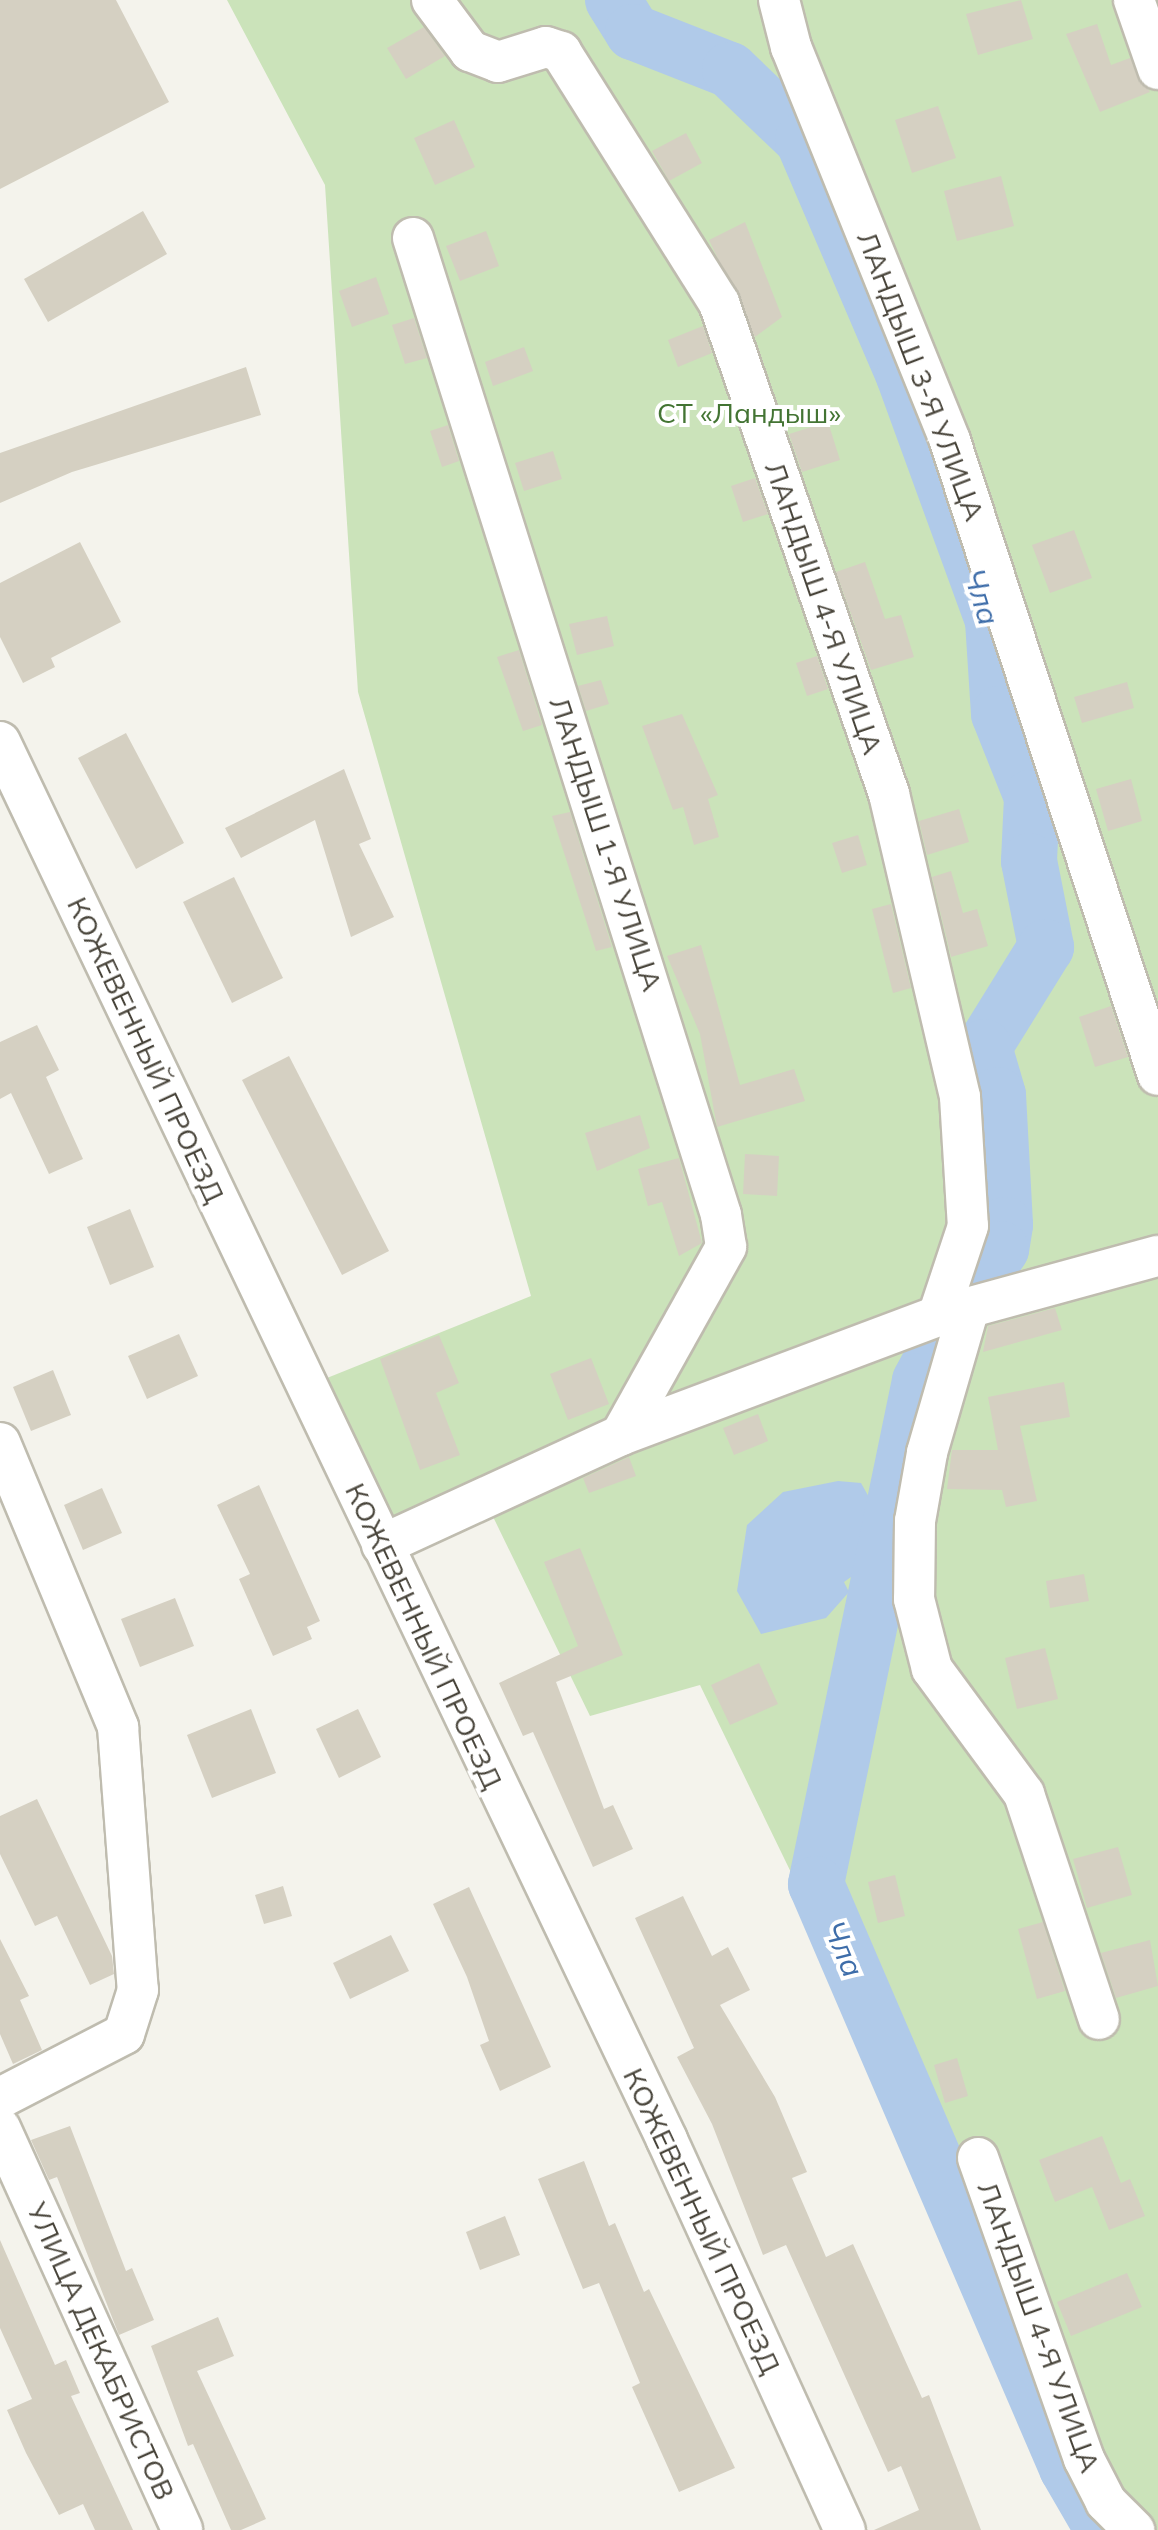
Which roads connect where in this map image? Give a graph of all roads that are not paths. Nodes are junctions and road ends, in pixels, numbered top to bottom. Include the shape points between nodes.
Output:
1 (432, 0) edge
2 (779, 0) edge
3 (1134, 0) edge
4 (1158, 69) edge
5 (413, 238) dead end
6 (0, 742) edge
7 (1158, 1075) edge
8 (1158, 1256) edge
9 (954, 1312) junction
10 (621, 1435) junction
11 (0, 1443) edge
12 (382, 1545) junction
13 (1099, 2019) dead end
14 (0, 2098) edge
15 (0, 2128) edge
16 (978, 2158) dead end
17 (182, 2530) edge
18 (845, 2530) edge
19 (1134, 2530) edge

1 - 9 street, ЛАНДЫШ 4-Я УЛИЦА via 470,51 498,62 546,47 561,52 719,303 889,794 960,1097 968,1226
2 - 7 street, ЛАНДЫШ 3-Я УЛИЦА via 791,47 950,441
3 - 4 street
5 - 10 street, ЛАНДЫШ 1-Я УЛИЦА via 721,1215 726,1247
6 - 12 street, КОЖЕВЕННЫЙ ПРОЕЗД
8 - 9 street
9 - 10 street
9 - 13 street, ЛАНДЫШ 4-Я УЛИЦА via 925,1466 914,1599 932,1669 1024,1794
10 - 12 street
11 - 14 street via 118,1727 138,1990 124,2034
12 - 18 street, КОЖЕВЕННЫЙ ПРОЕЗД
15 - 17 street, УЛИЦА ДЕКАБРИСТОВ
16 - 19 street, ЛАНДЫШ 4-Я УЛИЦА via 1084,2459 1106,2502

